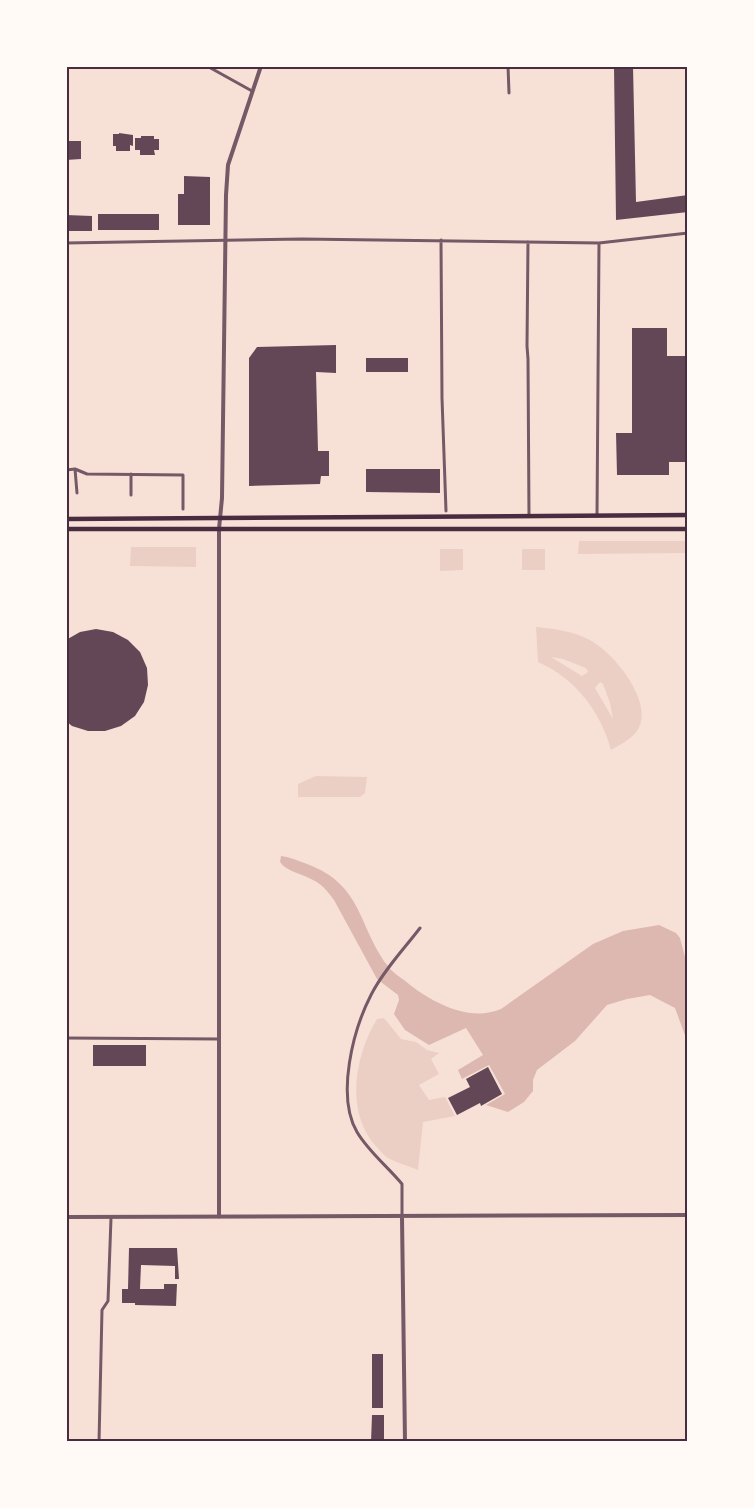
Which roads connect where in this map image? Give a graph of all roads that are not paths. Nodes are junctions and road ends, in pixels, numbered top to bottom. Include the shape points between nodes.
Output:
1 (207, 66) edge
2 (261, 66) edge
3 (508, 66) edge
4 (252, 91) junction
5 (509, 93) dead end
6 (688, 233) edge
7 (225, 240) junction
8 (441, 240) junction
9 (528, 242) junction
10 (66, 243) edge
11 (600, 243) junction
12 (75, 469) junction
13 (66, 470) edge
14 (131, 474) junction
15 (77, 493) dead end
16 (131, 495) dead end
17 (183, 509) dead end
18 (446, 511) dead end
19 (688, 515) edge
20 (529, 516) junction
21 (597, 516) junction
22 (221, 518) junction
23 (66, 519) edge
24 (219, 529) junction
25 (688, 529) edge
26 (66, 530) edge
27 (420, 928) dead end
28 (66, 1038) edge
29 (219, 1039) junction
30 (688, 1215) edge
31 (66, 1217) edge
32 (219, 1217) junction
33 (402, 1217) junction
34 (111, 1218) junction
35 (99, 1442) edge
36 (405, 1442) edge

1 - 4 street
2 - 4 street
3 - 5 street
4 - 7 street via 228,165
6 - 11 street
7 - 8 street
7 - 10 street
7 - 22 street
8 - 9 street
8 - 18 street
9 - 11 street
9 - 20 street
11 - 21 street
12 - 13 street
12 - 14 street via 87,474
12 - 15 street
14 - 16 street
14 - 17 street via 183,475
19 - 21 main road
20 - 21 main road
20 - 22 main road
22 - 23 main road
22 - 24 street
24 - 25 main road
24 - 26 main road
24 - 29 street
27 - 33 street via 370,996 352,1047 348,1097 357,1131 402,1184
28 - 29 street
29 - 32 street
30 - 33 street
31 - 34 street
32 - 33 street
32 - 34 street
33 - 36 street
34 - 35 street via 108,1301 102,1310

